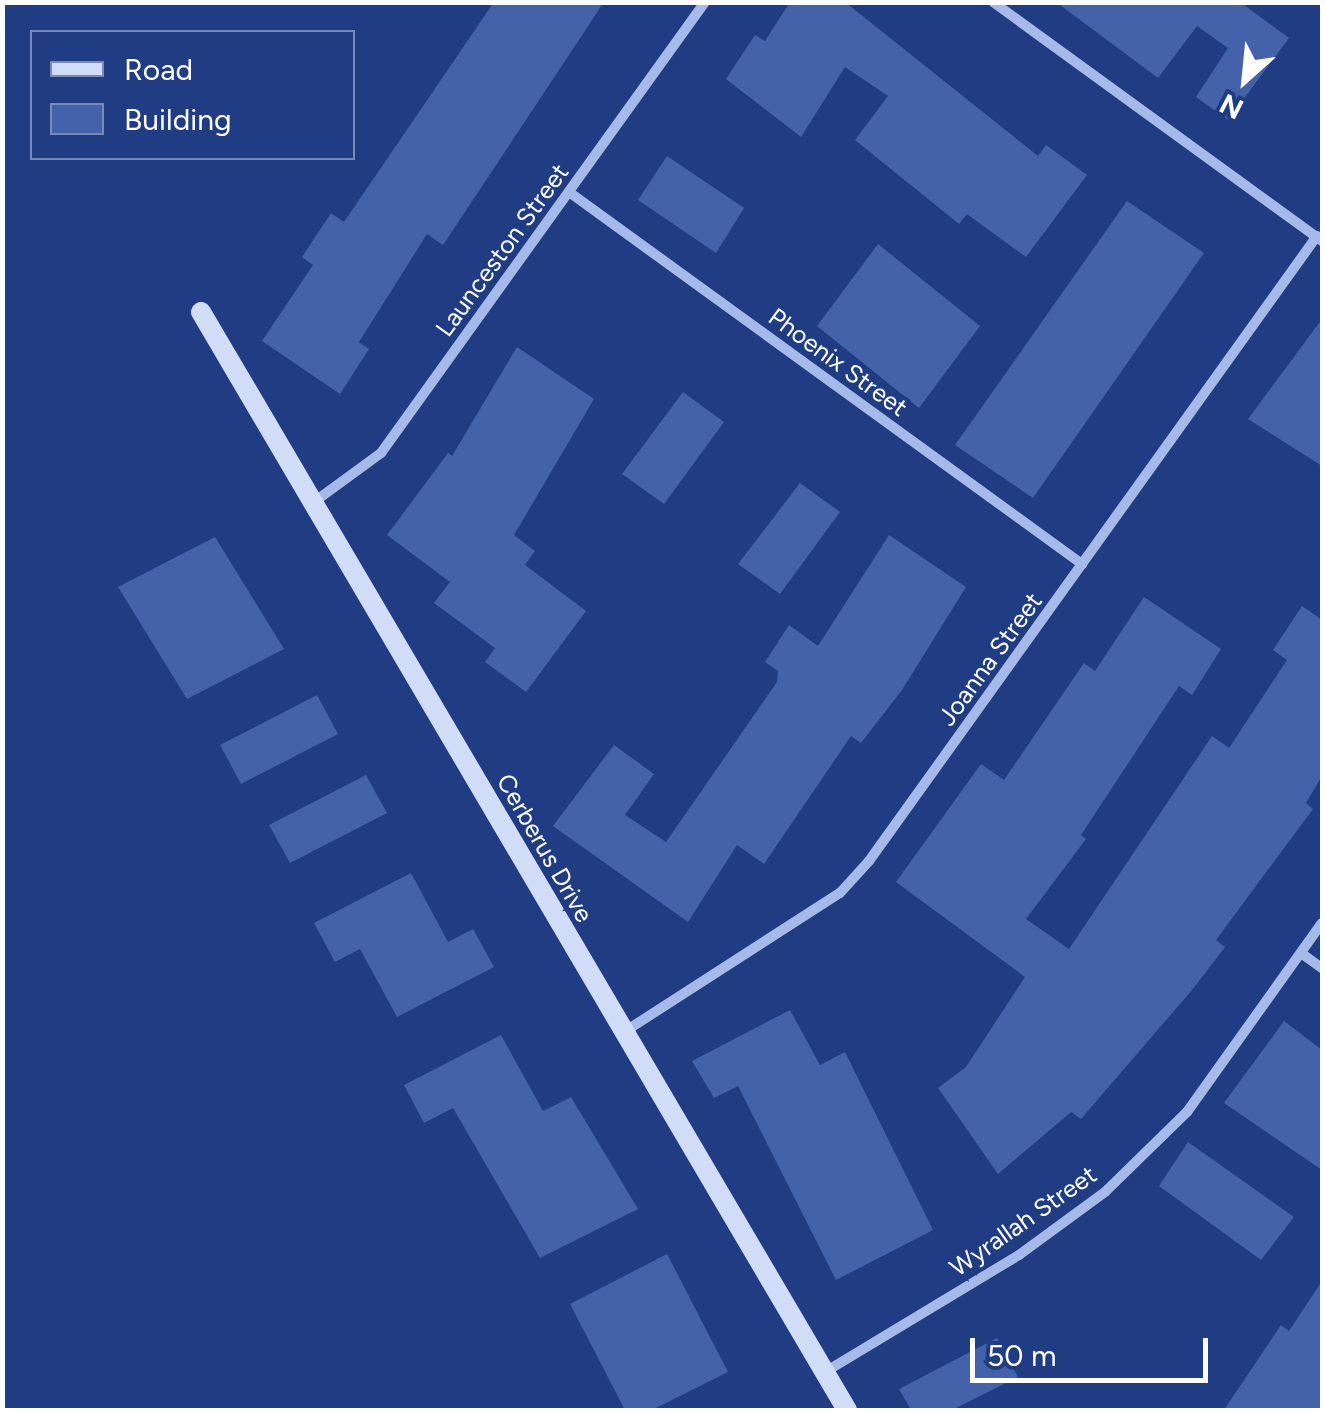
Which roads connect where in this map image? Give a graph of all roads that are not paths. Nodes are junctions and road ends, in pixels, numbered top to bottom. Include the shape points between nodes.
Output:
1 (705, 2) edge
2 (993, 2) edge
3 (569, 192) junction
4 (1320, 238) edge
5 (201, 312) dead end
6 (314, 502) junction
7 (1082, 564) junction
8 (1322, 923) edge
9 (1301, 953) junction
10 (1322, 968) edge
11 (624, 1032) junction
12 (824, 1373) junction
13 (846, 1410) edge

1 - 3 street, Launceston Street
2 - 4 street
3 - 6 street, Launceston Street via 382,453
3 - 7 street, Phoenix Street
4 - 7 street, Joanna Street
5 - 6 street, Cerberus Drive
6 - 11 street, Cerberus Drive
7 - 11 street, Joanna Street via 870,861 840,893
8 - 9 street, Wyrallah Street
9 - 10 street
9 - 12 street, Wyrallah Street via 1187,1112 1105,1192 1019,1254
11 - 12 street, Cerberus Drive
12 - 13 street, Cerberus Drive

